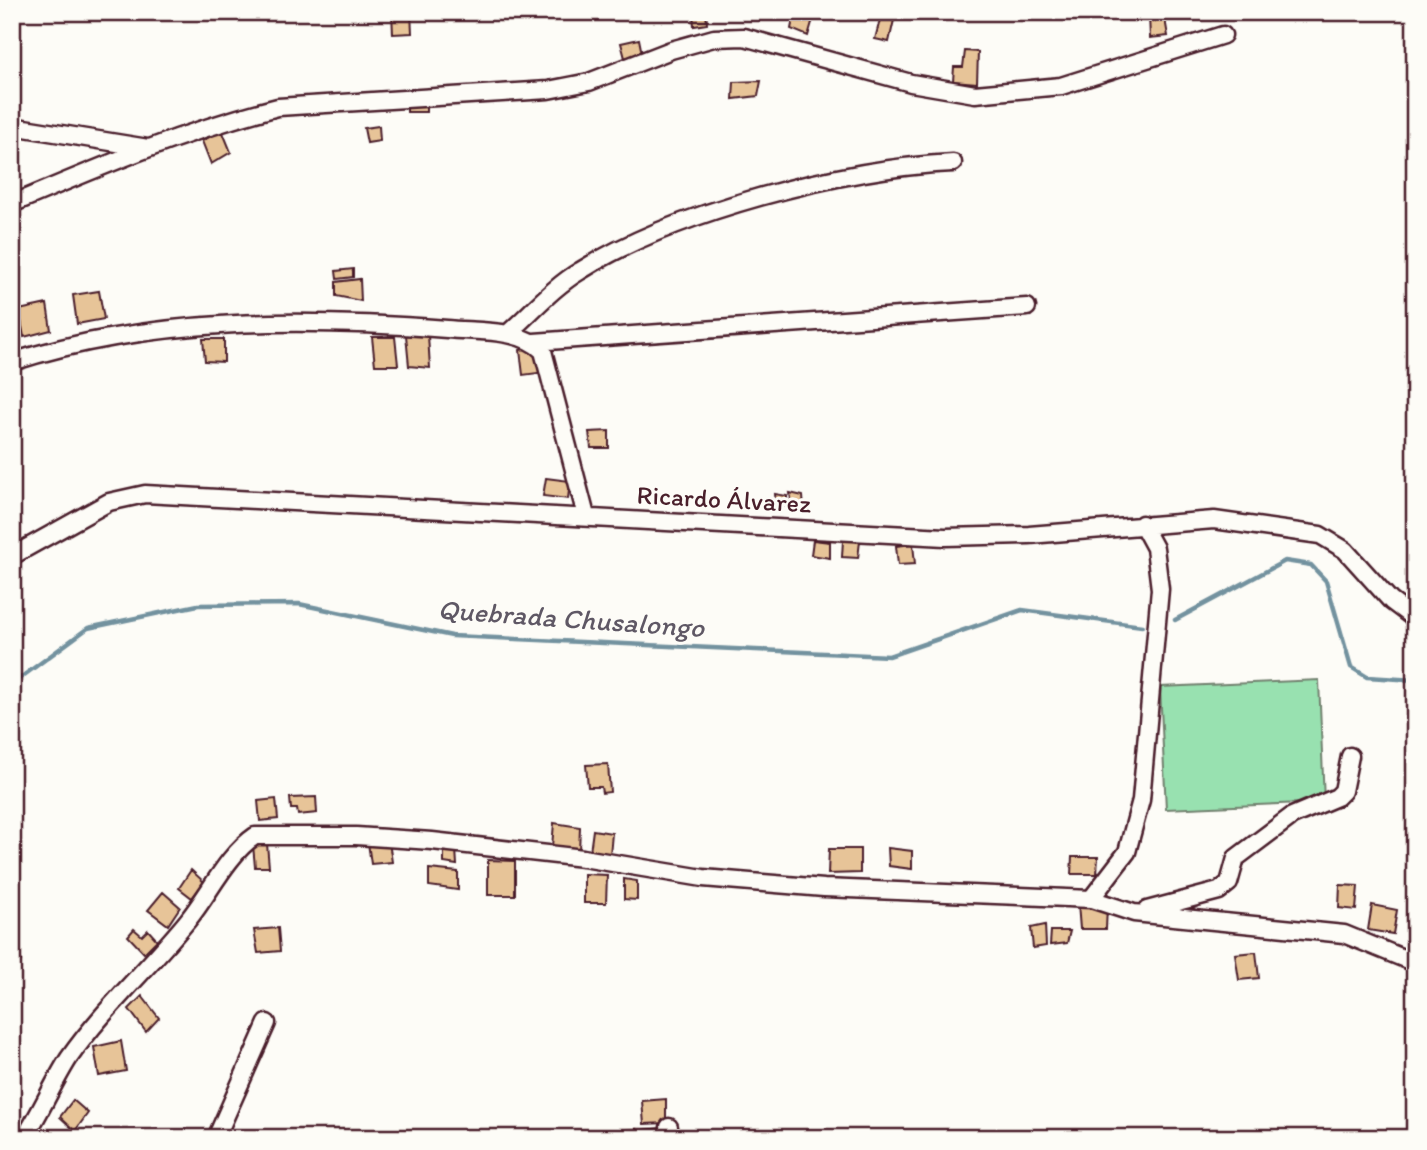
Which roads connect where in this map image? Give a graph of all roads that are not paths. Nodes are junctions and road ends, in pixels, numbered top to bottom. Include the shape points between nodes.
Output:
1 (1223, 35) dead end
2 (12, 126) edge
3 (148, 148) junction
4 (953, 163) dead end
5 (12, 205) edge
6 (1027, 307) dead end
7 (507, 334) junction
8 (534, 341) junction
9 (12, 362) edge
10 (586, 516) junction
11 (1142, 524) junction
12 (12, 556) edge
13 (1415, 619) edge
14 (1350, 756) dead end
15 (1091, 899) junction
16 (1134, 913) junction
17 (1415, 963) edge
18 (267, 1023) dead end
19 (24, 1138) edge
20 (216, 1138) edge

1 - 3 street via 1061,86 975,94 911,83 744,37 714,38 575,85 278,107
2 - 3 street
3 - 5 street
4 - 7 street via 794,188 663,229 578,271
6 - 8 street
7 - 8 street
7 - 9 street via 282,321 163,332
8 - 10 street via 543,351
10 - 11 street, Ricardo Álvarez via 945,537 1029,535
10 - 12 street, Ricardo Álvarez via 145,494 109,502
11 - 13 street, Ricardo Álvarez via 1214,520 1320,535 1345,550 1391,601
11 - 15 street via 1155,548 1160,589 1141,800 1126,852
14 - 16 street via 1343,791 1292,816 1236,858 1229,883 1219,891
15 - 16 street
15 - 19 street via 824,888 703,878 583,858 432,841 255,836 241,845 188,921 69,1059
16 - 17 street via 1344,934
18 - 20 street

